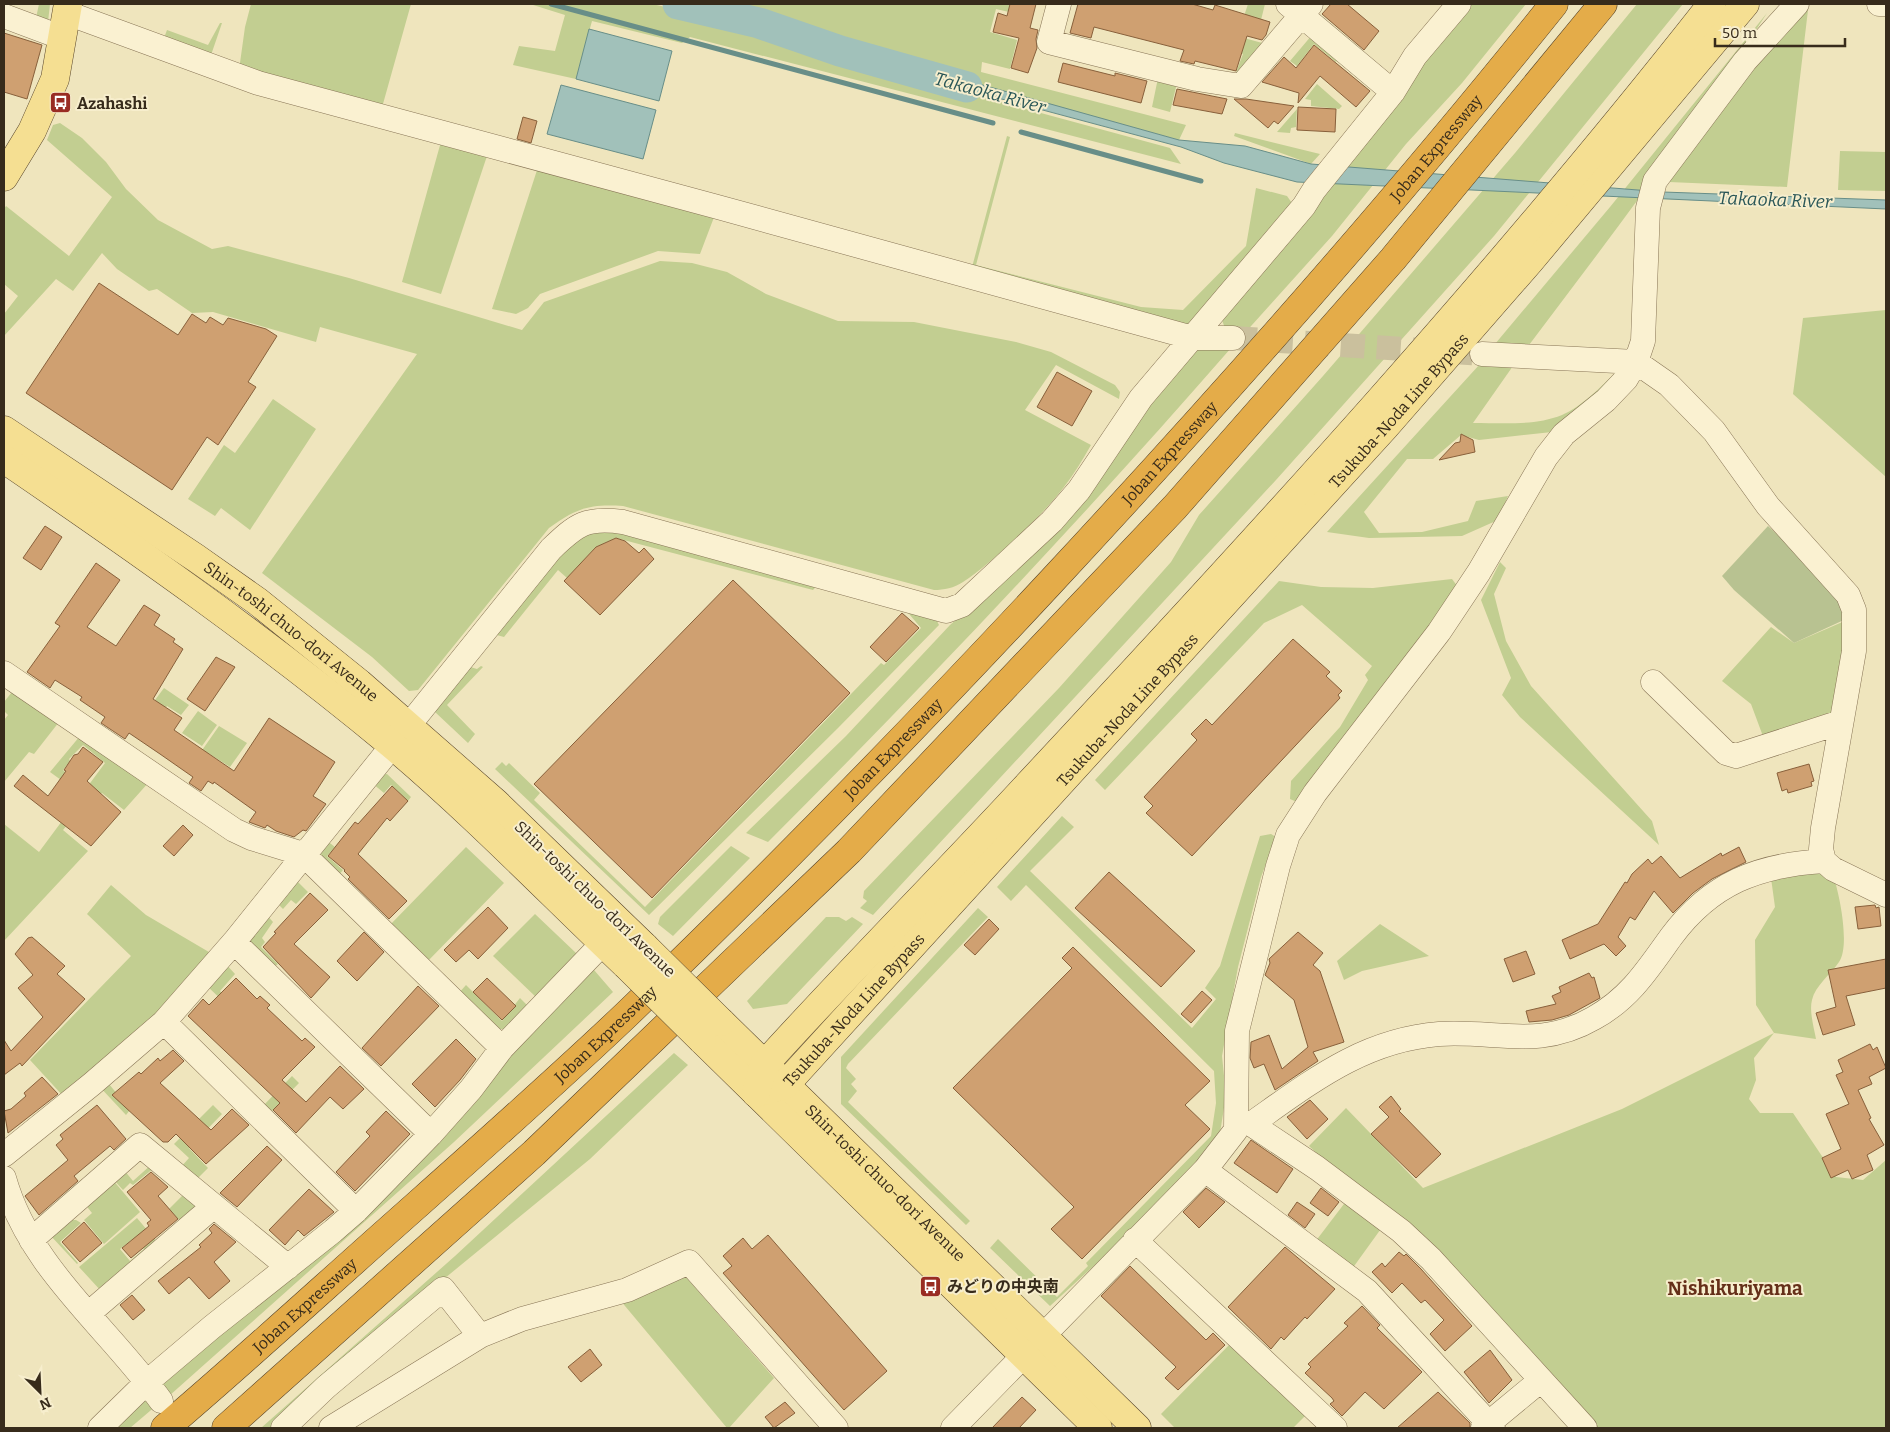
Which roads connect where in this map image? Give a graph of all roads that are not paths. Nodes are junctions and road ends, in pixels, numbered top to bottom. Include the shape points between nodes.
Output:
1 (1059, 4) edge
2 (1459, 4) edge
3 (1554, 4) edge
4 (1603, 4) edge
5 (1712, 4) edge
6 (1745, 4) edge
7 (1797, 4) edge
8 (1879, 4) edge
9 (1885, 4) edge
10 (1300, 7) edge
11 (4, 16) edge
12 (66, 18) edge
13 (1393, 92) junction
14 (4, 177) edge
15 (1193, 338) junction
16 (1233, 338) tunnel mouth
17 (1482, 354) tunnel mouth
18 (1636, 362) junction
19 (4, 430) edge
20 (4, 459) edge
21 (4, 673) edge
22 (1652, 682) dead end
23 (1841, 722) junction
24 (400, 734) junction
25 (304, 854) junction
26 (1824, 861) junction
27 (1886, 895) edge
28 (234, 942) junction
29 (603, 944) junction
30 (164, 1022) junction
31 (711, 1031) junction
32 (502, 1048) junction
33 (764, 1065) junction
34 (785, 1085) junction
35 (756, 1093) junction
36 (1244, 1122) junction
37 (431, 1134) junction
38 (4, 1155) edge
39 (1205, 1170) junction
40 (4, 1178) edge
41 (214, 1206) junction
42 (356, 1210) junction
43 (31, 1240) junction
44 (1135, 1240) junction
45 (288, 1267) junction
46 (88, 1314) junction
47 (480, 1336) junction
48 (1032, 1345) junction
49 (1541, 1380) junction
50 (154, 1391) junction
51 (1489, 1427) edge
52 (100, 1428) edge
53 (166, 1428) edge
54 (226, 1428) edge
55 (284, 1428) edge
56 (331, 1428) edge
57 (836, 1428) edge
58 (953, 1428) edge
59 (1098, 1428) edge
60 (1137, 1428) edge
61 (1335, 1428) edge
62 (1585, 1428) edge

1 - 10 street via 1049,42 1197,79 1241,86
2 - 13 street via 1415,56
3 - 53 highway, Joban Expressway via 1260,353 990,647 813,832 534,1100
4 - 54 highway via 1393,259 1175,507 849,851 534,1154
5 - 33 main road, Tsukuba-Noda Line Bypass via 1510,251 1399,378 1023,790
6 - 34 main road, Tsukuba-Noda Line Bypass via 1385,428
7 - 18 street via 1745,61 1654,181 1648,208 1643,341
8 - 9 street
10 - 13 street
11 - 12 street
12 - 14 main road via 55,79 28,138
12 - 15 street via 258,83
13 - 15 street via 1304,206
15 - 16 street
15 - 24 street via 1141,398 1078,490 1052,521 953,610 946,611 640,526 600,518 582,523 551,548
17 - 18 street
18 - 23 street via 1669,385 1714,431 1768,506 1839,582 1852,601 1854,651
18 - 36 street via 1613,393 1564,434 1546,458 1479,572 1439,632 1315,793 1288,835 1237,1031
19 - 24 main road, Shin-toshi chuo-dori Avenue via 257,602
20 - 24 main road, Shin-toshi chuo-dori Avenue
21 - 25 street via 234,830
22 - 23 street via 1726,753 1736,756
23 - 26 street via 1823,828 1821,849
24 - 25 street
24 - 29 main road, Shin-toshi chuo-dori Avenue via 480,823
24 - 31 main road, Shin-toshi chuo-dori Avenue, bridge via 496,803 645,947
25 - 28 street
25 - 32 street
26 - 27 street via 1833,869
26 - 36 street via 1776,866 1744,876 1720,889 1686,918 1639,982 1616,1004 1573,1028 1530,1038 1440,1034 1390,1043 1331,1068
28 - 30 street
28 - 37 street
29 - 31 main road, Shin-toshi chuo-dori Avenue, bridge
29 - 32 street
30 - 38 street
30 - 42 street
31 - 33 main road, Shin-toshi chuo-dori Avenue
31 - 35 main road, Shin-toshi chuo-dori Avenue
32 - 37 street
33 - 34 main road, Shin-toshi chuo-dori Avenue
33 - 35 main road, Tsukuba-Noda Line Bypass
34 - 35 main road, Tsukuba-Noda Line Bypass
34 - 48 main road, Shin-toshi chuo-dori Avenue
35 - 48 main road, Shin-toshi chuo-dori Avenue
36 - 39 street
36 - 49 street via 1317,1168 1401,1231 1431,1259
37 - 42 street
39 - 44 street
39 - 51 street via 1367,1291
40 - 43 street
41 - 43 street via 140,1145
41 - 45 street
41 - 46 street
42 - 45 street
43 - 46 street
44 - 48 street
44 - 61 street
45 - 50 street via 212,1327
46 - 50 street
47 - 55 street via 442,1289 326,1387
47 - 56 street
47 - 57 street via 522,1319 627,1290 690,1262
48 - 58 street
48 - 59 main road
48 - 60 main road, Shin-toshi chuo-dori Avenue
49 - 51 street
49 - 62 street
50 - 52 street

